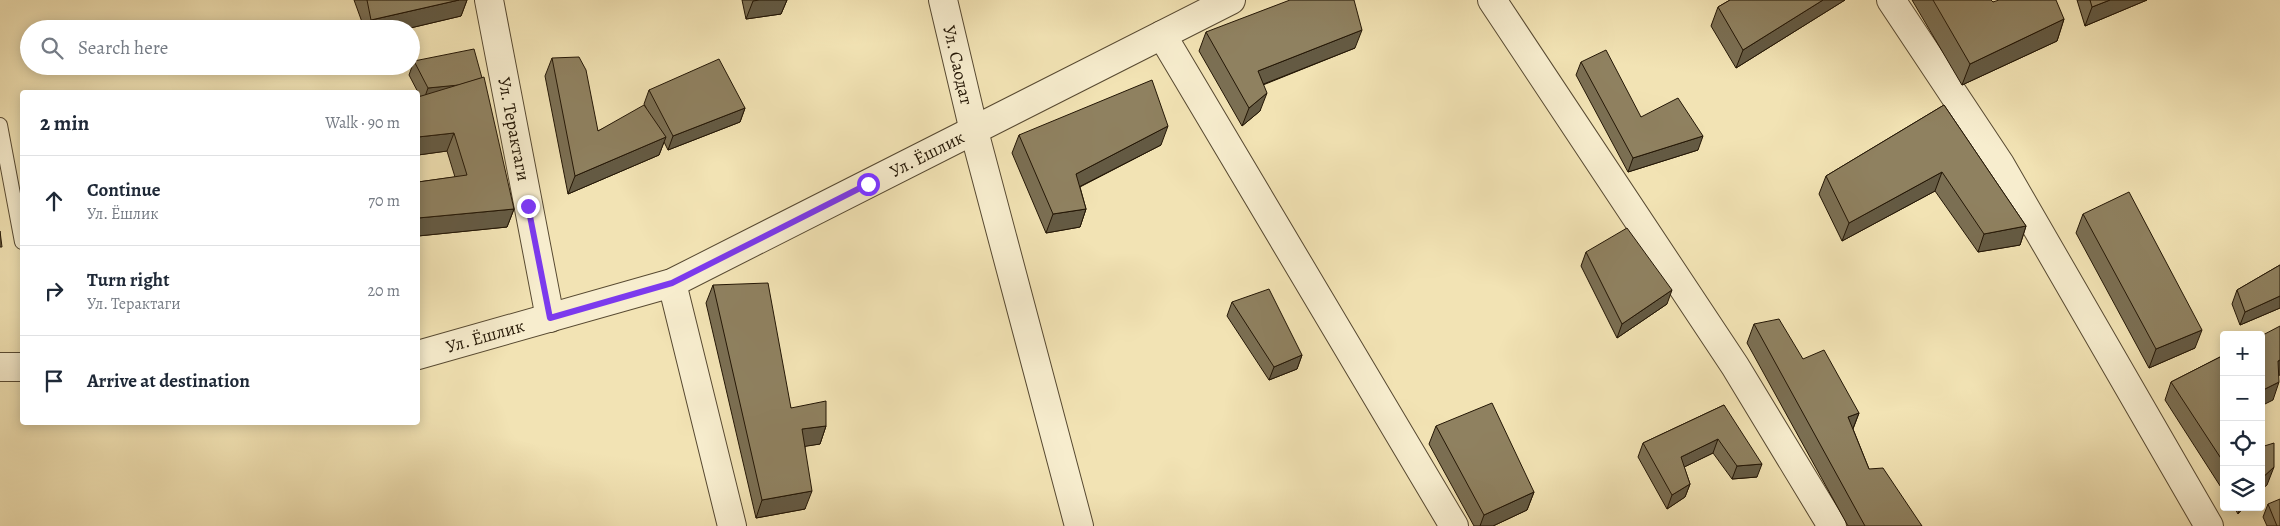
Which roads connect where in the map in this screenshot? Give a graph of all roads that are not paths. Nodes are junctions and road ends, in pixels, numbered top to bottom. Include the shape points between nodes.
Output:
1 (489, 0) edge
2 (943, 0) edge
3 (1231, 0) edge
4 (1492, 0) edge
5 (1891, 0) edge
6 (1162, 35) junction
7 (0, 125) edge
8 (974, 131) junction
9 (20, 231) edge
10 (672, 283) junction
11 (550, 318) junction
12 (420, 354) edge
13 (20, 366) edge
14 (0, 367) edge
15 (732, 526) edge
16 (1079, 526) edge
17 (1454, 526) edge
18 (1832, 526) edge
19 (2209, 526) edge

1 - 11 street, Ул. Терактаги
2 - 8 street, Ул. Саодат
3 - 6 street, Ул. Ёшлик
4 - 18 street via 1735,366
5 - 19 street via 2000,164
6 - 8 street, Ул. Ёшлик
6 - 17 street
7 - 9 lane
8 - 10 street, Ул. Ёшлик
8 - 16 street, Ул. Саодат
10 - 11 street, Ул. Ёшлик
10 - 15 street
11 - 12 street, Ул. Ёшлик
13 - 14 street

